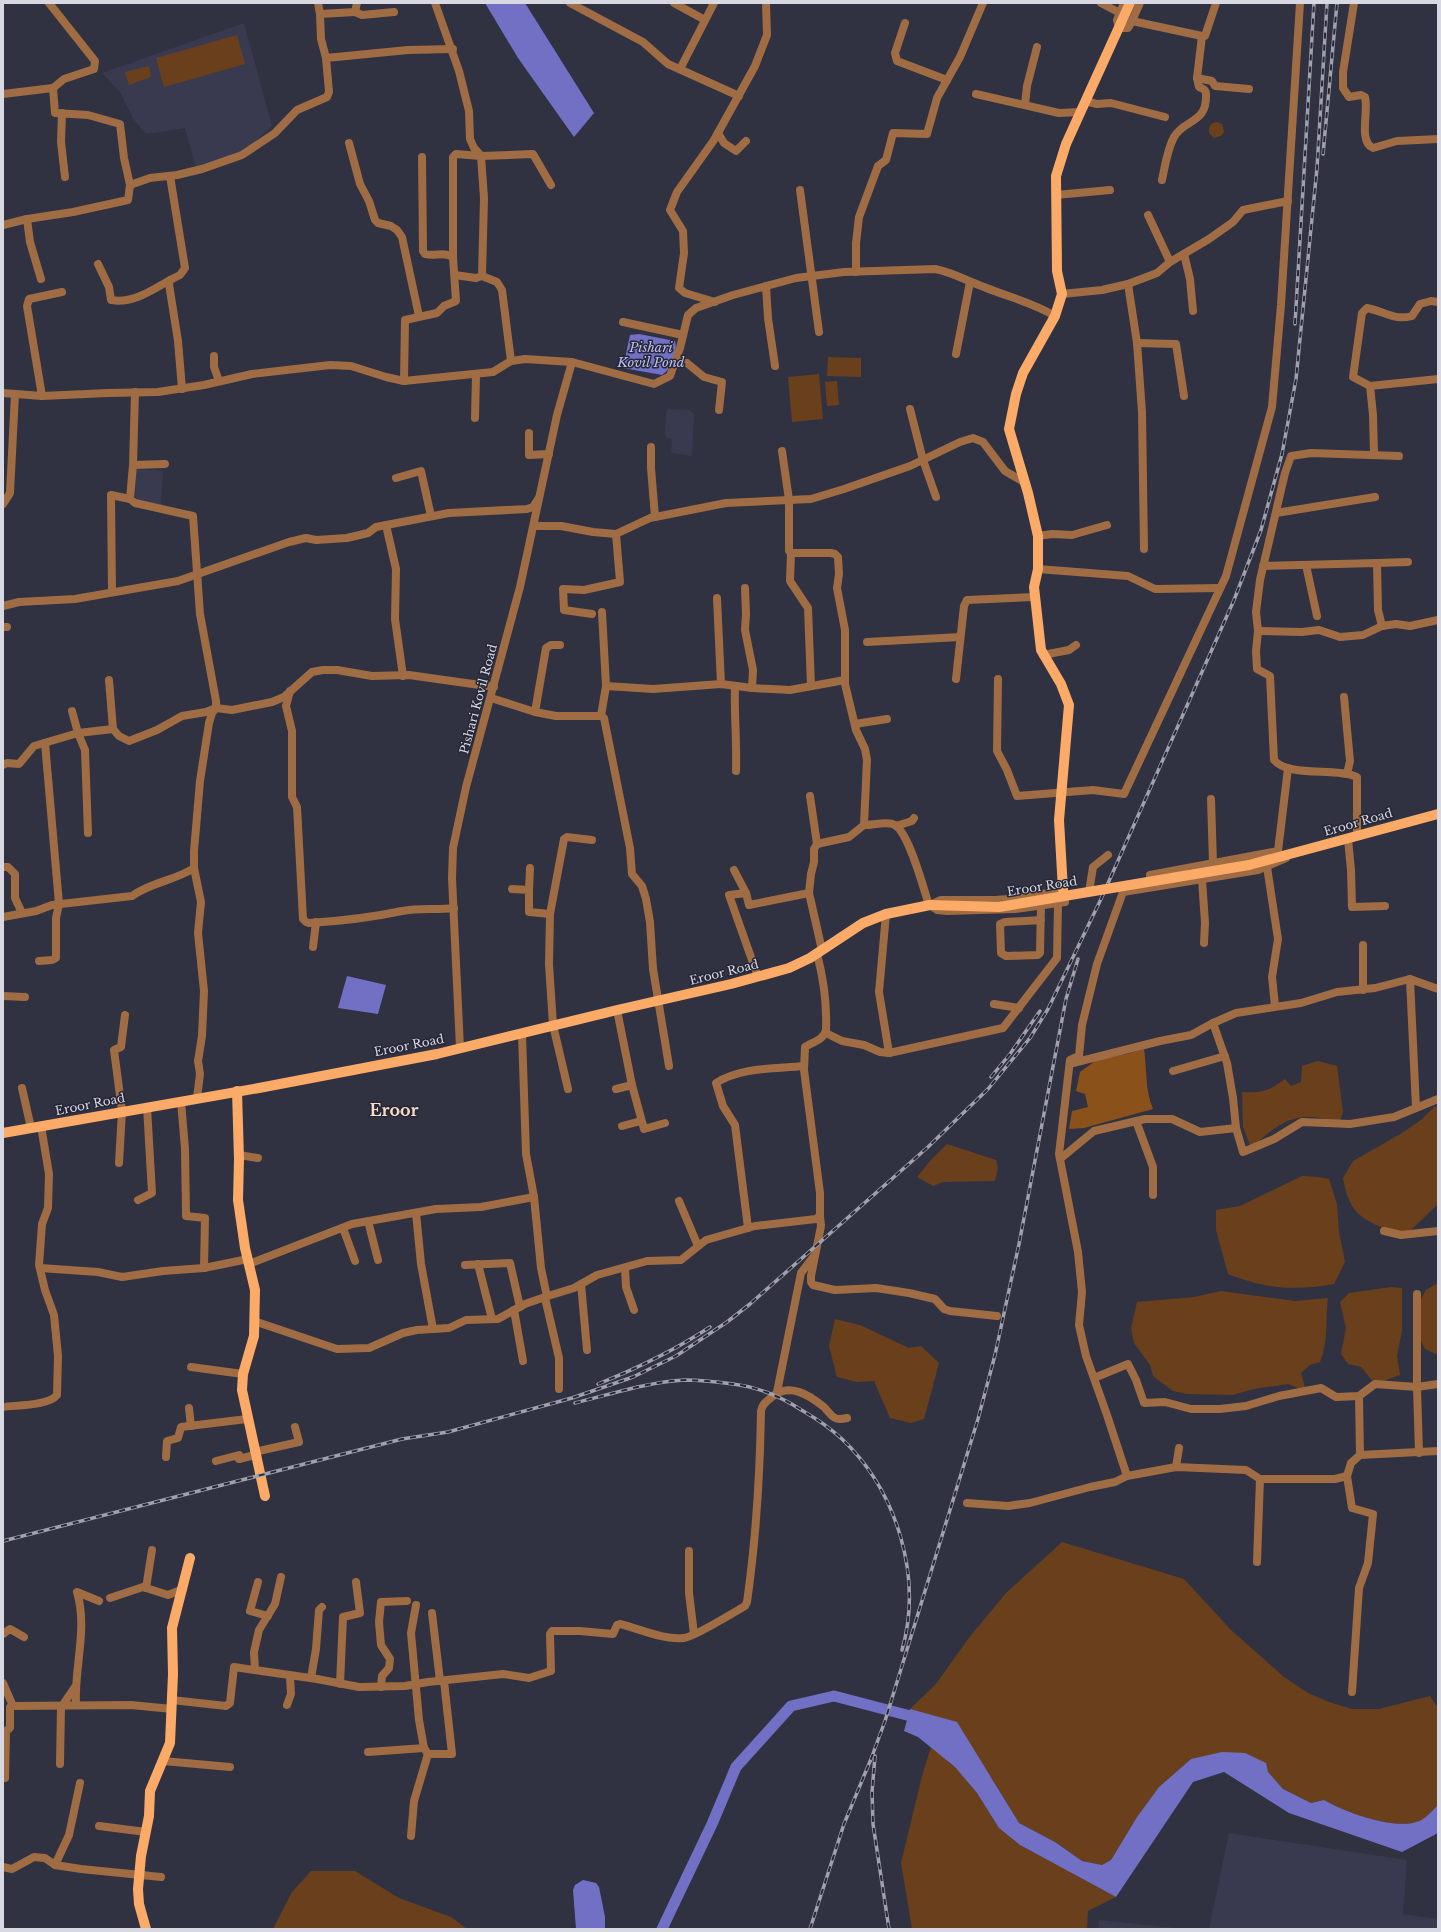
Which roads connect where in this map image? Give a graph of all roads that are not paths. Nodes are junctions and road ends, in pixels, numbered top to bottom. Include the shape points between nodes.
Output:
1 (49, 3) edge
2 (318, 3) edge
3 (357, 3) edge
4 (435, 3) edge
5 (570, 3) edge
6 (674, 3) edge
7 (714, 3) edge
8 (766, 3) edge
9 (983, 3) edge
10 (1101, 3) edge
11 (1124, 3) edge
12 (1130, 3) edge
13 (1140, 3) edge
14 (1216, 3) edge
15 (1300, 3) edge
16 (1354, 3) edge
17 (355, 12) junction
18 (394, 12) dead end
19 (1120, 13) junction
20 (320, 14) junction
21 (705, 20) junction
22 (1132, 21) junction
23 (905, 23) dead end
24 (1120, 28) junction
25 (1202, 36) junction
26 (1037, 47) dead end
27 (453, 49) junction
28 (326, 58) junction
29 (680, 69) junction
30 (1197, 78) junction
31 (948, 80) junction
32 (53, 88) junction
33 (1249, 89) dead end
34 (3, 94) edge
35 (976, 94) dead end
36 (739, 96) junction
37 (1085, 101) junction
38 (1025, 105) junction
39 (1080, 112) junction
40 (62, 113) junction
41 (1165, 117) dead end
42 (718, 133) junction
43 (1438, 139) edge
44 (746, 141) dead end
45 (349, 143) dead end
46 (481, 156) junction
47 (422, 157) dead end
48 (170, 176) junction
49 (65, 177) dead end
50 (1162, 180) dead end
51 (130, 185) junction
52 (551, 185) dead end
53 (800, 190) dead end
54 (1110, 190) dead end
55 (1056, 195) junction
56 (1288, 201) junction
57 (1148, 215) dead end
58 (27, 219) junction
59 (3, 225) edge
60 (1184, 254) junction
61 (453, 257) junction
62 (1170, 262) junction
63 (98, 264) dead end
64 (856, 272) junction
65 (455, 275) junction
66 (482, 276) junction
67 (811, 276) junction
68 (41, 279) dead end
69 (170, 280) junction
70 (970, 282) junction
71 (1128, 284) junction
72 (766, 286) junction
73 (62, 292) dead end
74 (1062, 294) junction
75 (715, 302) junction
76 (1438, 302) edge
77 (1193, 311) dead end
78 (419, 316) junction
79 (1055, 316) junction
80 (623, 322) dead end
81 (819, 332) dead end
82 (683, 335) junction
83 (1137, 343) junction
84 (956, 354) dead end
85 (214, 356) dead end
86 (511, 361) junction
87 (675, 361) junction
88 (572, 362) junction
89 (774, 366) dead end
90 (476, 375) junction
91 (1438, 379) edge
92 (219, 381) junction
93 (404, 381) junction
94 (1370, 386) junction
95 (182, 389) junction
96 (135, 392) junction
97 (3, 393) edge
98 (15, 394) junction
99 (42, 396) junction
100 (1184, 396) dead end
101 (910, 409) dead end
102 (719, 410) dead end
103 (475, 418) dead end
104 (528, 433) dead end
105 (652, 447) dead end
106 (782, 451) dead end
107 (549, 454) junction
108 (1374, 455) junction
109 (1399, 456) dead end
110 (923, 460) junction
111 (165, 464) dead end
112 (134, 465) junction
113 (396, 478) dead end
114 (1024, 482) junction
115 (540, 497) junction
116 (936, 497) dead end
117 (1375, 497) dead end
118 (130, 499) junction
119 (789, 500) junction
120 (3, 504) edge
121 (1276, 513) junction
122 (431, 516) junction
123 (654, 517) junction
124 (386, 525) junction
125 (1107, 525) dead end
126 (534, 526) junction
127 (616, 534) junction
128 (1038, 536) junction
129 (1144, 549) dead end
130 (791, 553) junction
131 (1408, 562) dead end
132 (1377, 563) junction
133 (1306, 565) junction
134 (1263, 566) junction
135 (1038, 569) junction
136 (196, 576) junction
137 (746, 588) dead end
138 (1220, 588) junction
139 (112, 592) junction
140 (1034, 597) junction
141 (717, 598) dead end
142 (3, 606) edge
143 (602, 612) dead end
144 (592, 614) dead end
145 (1317, 616) dead end
146 (1438, 620) edge
147 (1382, 626) junction
148 (1258, 632) junction
149 (960, 637) junction
150 (867, 642) dead end
151 (560, 644) dead end
152 (1076, 645) dead end
153 (1043, 655) junction
154 (403, 676) junction
155 (956, 679) dead end
156 (998, 679) dead end
157 (109, 680) dead end
158 (845, 680) junction
159 (721, 684) junction
160 (606, 686) junction
161 (735, 686) junction
162 (811, 686) junction
163 (494, 687) junction
164 (752, 688) junction
165 (290, 691) junction
166 (1344, 697) dead end
167 (491, 698) junction
168 (216, 708) junction
169 (72, 711) dead end
170 (535, 712) junction
171 (601, 716) junction
172 (887, 719) dead end
173 (855, 724) junction
174 (112, 729) junction
175 (78, 733) junction
176 (45, 743) junction
177 (3, 765) edge
178 (1288, 768) junction
179 (736, 771) dead end
180 (1347, 774) junction
181 (1062, 792) junction
182 (810, 796) dead end
183 (1212, 799) dead end
184 (1438, 814) edge
185 (914, 818) dead end
186 (864, 825) junction
187 (896, 826) junction
188 (88, 833) dead end
189 (1352, 837) junction
190 (592, 840) dead end
191 (817, 844) junction
192 (1297, 853) junction
193 (1108, 855) dead end
194 (1213, 863) junction
195 (3, 867) edge
196 (1267, 867) junction
197 (194, 868) junction
198 (530, 868) dead end
199 (734, 870) dead end
200 (1202, 880) junction
201 (1151, 887) junction
202 (512, 889) dead end
203 (529, 890) junction
204 (1064, 890) junction
205 (1089, 892) junction
206 (746, 893) junction
207 (810, 893) junction
208 (1061, 902) junction
209 (59, 904) junction
210 (929, 905) junction
211 (1041, 906) junction
212 (1385, 906) dead end
213 (454, 908) junction
214 (22, 913) junction
215 (550, 914) junction
216 (886, 914) junction
217 (3, 917) edge
218 (1041, 920) junction
219 (316, 922) junction
220 (1204, 943) dead end
221 (1363, 945) dead end
222 (313, 947) dead end
223 (819, 952) junction
224 (39, 960) dead end
225 (758, 977) junction
226 (1410, 979) junction
227 (1438, 989) edge
228 (1362, 990) junction
229 (3, 996) edge
230 (25, 997) dead end
231 (659, 1000) junction
232 (994, 1004) dead end
233 (1275, 1006) junction
234 (1019, 1008) junction
235 (617, 1010) junction
236 (125, 1014) dead end
237 (1213, 1023) junction
238 (554, 1025) junction
239 (826, 1033) junction
240 (522, 1034) junction
241 (460, 1048) junction
242 (889, 1053) junction
243 (1225, 1056) junction
244 (1070, 1064) junction
245 (668, 1066) dead end
246 (804, 1066) junction
247 (1173, 1071) dead end
248 (632, 1085) junction
249 (22, 1088) dead end
250 (568, 1089) dead end
251 (616, 1089) dead end
252 (237, 1092) junction
253 (197, 1098) junction
254 (1438, 1099) edge
255 (181, 1101) junction
256 (147, 1107) junction
257 (1416, 1108) junction
258 (122, 1111) junction
259 (642, 1121) junction
260 (1136, 1122) junction
261 (665, 1123) dead end
262 (622, 1126) dead end
263 (36, 1127) junction
264 (1236, 1128) junction
265 (3, 1133) edge
266 (239, 1155) junction
267 (258, 1158) dead end
268 (1060, 1160) junction
269 (119, 1163) dead end
270 (1153, 1195) dead end
271 (534, 1197) junction
272 (138, 1200) dead end
273 (679, 1201) dead end
274 (416, 1213) junction
275 (820, 1216) junction
276 (368, 1221) junction
277 (343, 1228) junction
278 (748, 1228) junction
279 (1384, 1231) dead end
280 (1438, 1231) edge
281 (698, 1246) junction
282 (816, 1254) junction
283 (378, 1260) dead end
284 (249, 1261) junction
285 (355, 1261) dead end
286 (478, 1264) junction
287 (465, 1265) dead end
288 (40, 1268) junction
289 (204, 1268) junction
290 (625, 1268) junction
291 (581, 1284) junction
292 (1417, 1294) dead end
293 (547, 1297) junction
294 (517, 1309) junction
295 (634, 1310) dead end
296 (997, 1316) dead end
297 (492, 1319) junction
298 (254, 1321) junction
299 (434, 1330) junction
300 (587, 1350) dead end
301 (524, 1361) dead end
302 (191, 1367) dead end
303 (243, 1374) junction
304 (1094, 1378) junction
305 (1438, 1384) edge
306 (1417, 1387) junction
307 (559, 1389) dead end
308 (777, 1392) junction
309 (1359, 1396) junction
310 (3, 1407) edge
311 (189, 1408) dead end
312 (847, 1418) dead end
313 (247, 1419) junction
314 (191, 1426) junction
315 (295, 1427) dead end
316 (1179, 1448) dead end
317 (1438, 1451) edge
318 (1419, 1453) junction
319 (255, 1454) junction
320 (1360, 1455) junction
321 (166, 1457) dead end
322 (216, 1461) dead end
323 (1176, 1467) junction
324 (1126, 1476) junction
325 (1347, 1476) junction
326 (1260, 1478) junction
327 (265, 1496) dead end
328 (967, 1503) dead end
329 (152, 1550) dead end
330 (689, 1551) dead end
331 (190, 1558) dead end
332 (1257, 1562) dead end
333 (281, 1577) dead end
334 (258, 1582) dead end
335 (356, 1582) dead end
336 (146, 1588) junction
337 (183, 1588) junction
338 (110, 1598) dead end
339 (99, 1601) dead end
340 (407, 1601) dead end
341 (416, 1605) dead end
342 (322, 1607) dead end
343 (432, 1613) dead end
344 (268, 1616) junction
345 (3, 1634) edge
346 (694, 1634) junction
347 (24, 1637) dead end
348 (255, 1670) junction
349 (290, 1676) junction
350 (311, 1678) junction
351 (442, 1681) junction
352 (3, 1683) edge
353 (340, 1684) junction
354 (416, 1684) junction
355 (75, 1687) junction
356 (381, 1687) junction
357 (1352, 1692) dead end
358 (172, 1704) junction
359 (76, 1705) junction
360 (287, 1705) dead end
361 (13, 1706) junction
362 (62, 1706) junction
363 (4, 1732) edge
364 (426, 1751) junction
365 (368, 1752) dead end
366 (163, 1761) junction
367 (60, 1764) dead end
368 (230, 1768) dead end
369 (5, 1778) dead end
370 (80, 1782) dead end
371 (99, 1826) dead end
372 (146, 1832) junction
373 (411, 1836) dead end
374 (55, 1865) junction
375 (3, 1867) edge
376 (139, 1874) junction
377 (161, 1877) dead end
378 (146, 1929) edge

1 - 32 street via 95,60 96,65 94,69 64,80
2 - 20 street
3 - 17 street
4 - 27 street
5 - 29 street via 643,42 668,64
6 - 21 street
7 - 21 street
8 - 36 street via 767,35 755,66
9 - 31 street
10 - 19 street
11 - 19 street
12 - 24 main road
13 - 22 street
14 - 25 street via 1205,36
15 - 56 street
16 - 43 street via 1343,72 1343,88 1349,97 1365,97 1367,144 1373,148 1397,141
17 - 18 street via 362,15
17 - 20 street
19 - 24 street via 1117,20
20 - 28 street
21 - 29 street
22 - 24 street via 1128,28
22 - 25 street
23 - 31 street via 895,53 897,62
24 - 37 main road
25 - 30 street
26 - 38 street
27 - 28 street via 408,50
27 - 46 street via 469,111 470,139
28 - 48 street via 329,92 327,97 297,110 275,133 242,155 202,170
29 - 36 street
30 - 33 street via 1212,81 1215,86
30 - 50 street via 1199,87 1206,92 1204,109 1200,117 1178,131 1174,137
31 - 64 street via 937,98 927,134 893,133 886,160 878,166 859,217
32 - 34 street
32 - 40 street via 55,113
35 - 38 street
36 - 42 street
37 - 39 main road
37 - 41 street via 1097,104 1111,103
38 - 39 street via 1059,113
39 - 55 main road via 1059,164
40 - 49 street via 61,142
40 - 51 street via 88,115 120,124
42 - 44 street via 724,143 736,151
42 - 75 street via 677,192 670,210 683,231 684,253 679,288 685,293
45 - 78 street via 360,184 375,220 391,226 402,237
46 - 52 street via 533,154
46 - 61 street via 456,154 453,157
46 - 66 street via 484,198
47 - 61 street via 423,251 428,255 445,253
48 - 51 street via 150,178
48 - 69 street via 185,268 180,275
51 - 58 street via 128,200
53 - 67 street
54 - 55 street
55 - 74 main road via 1058,271
56 - 60 street via 1243,210 1224,229
56 - 138 street via 1272,407 1226,576
57 - 62 street
58 - 59 street
58 - 68 street via 30,242
60 - 62 street
60 - 77 street via 1190,279
61 - 65 street
62 - 71 street via 1157,273
63 - 69 street via 109,287 111,300 120,301 140,296
64 - 67 street
64 - 70 street via 935,269 952,273
65 - 66 street via 476,278
65 - 78 street via 456,301 444,306 437,313
66 - 86 street via 497,282 502,290
67 - 72 street
67 - 81 street
69 - 95 street
70 - 79 street via 1025,300
70 - 84 street
71 - 74 street
71 - 83 street
72 - 75 street
72 - 89 street
73 - 99 street via 29,299 27,306
74 - 79 main road
75 - 82 street via 696,308 688,315
76 - 94 street via 1420,304 1412,316 1400,319 1367,308 1362,313 1353,377
78 - 93 street via 405,320
79 - 114 main road via 1023,373 1009,429
80 - 82 street
82 - 87 street
83 - 100 street via 1176,344
83 - 129 street via 1142,422
85 - 92 street via 214,367
86 - 88 street via 537,358
86 - 90 street via 494,372
87 - 88 street via 670,376 654,384
87 - 102 street via 722,382
88 - 107 street, Pishari Kovil Road
90 - 93 street
90 - 103 street
91 - 94 street
92 - 93 street via 252,374 330,365 351,366
92 - 95 street
94 - 108 street
95 - 96 street
96 - 99 street
96 - 112 street
97 - 98 street
98 - 99 street
98 - 120 street via 10,493
101 - 110 street
104 - 107 street via 529,455
105 - 123 street
106 - 119 street
107 - 115 street, Pishari Kovil Road
108 - 109 street
108 - 121 street via 1311,453 1291,456
110 - 114 street via 973,438 983,442 1005,471
110 - 116 street
110 - 119 street via 811,499
111 - 112 street
112 - 118 street
113 - 122 street via 421,471
114 - 128 main road
115 - 122 street via 533,507 527,509
115 - 126 street, Pishari Kovil Road
117 - 121 street
118 - 136 street via 135,503 193,516
118 - 139 street via 111,494
119 - 123 street via 726,503
119 - 130 street
121 - 134 street
122 - 124 street
123 - 127 street
124 - 136 street via 348,538 306,538 289,542
124 - 154 street via 396,569 396,619
125 - 128 street via 1072,534
126 - 127 street via 561,526
126 - 163 street, Pishari Kovil Road
127 - 144 street via 620,582 584,590 563,589 564,610
128 - 135 main road
130 - 158 street via 831,553 838,557 837,588 845,634
130 - 162 street via 790,581 808,608
131 - 132 street
132 - 133 street
132 - 147 street via 1378,610
133 - 134 street
133 - 145 street
134 - 148 street via 1256,612
135 - 138 street via 1128,576 1155,589
135 - 140 main road
136 - 139 street
136 - 168 street
137 - 164 street via 745,630 753,670
138 - 181 street via 1124,794 1093,790
139 - 142 street via 75,599 19,602
140 - 149 street via 967,600
140 - 153 main road
141 - 159 street
143 - 160 street
146 - 147 street via 1410,626
147 - 148 street via 1363,635 1340,637 1318,630
148 - 178 street via 1257,669 1270,676 1274,760
149 - 150 street
149 - 155 street
151 - 170 street via 546,648
152 - 153 street via 1069,650
153 - 181 main road via 1061,684 1069,705
154 - 163 street
154 - 165 street via 372,676 323,670 312,672
156 - 181 street via 997,751 1017,796
157 - 174 street
158 - 162 street
158 - 173 street
159 - 160 street via 653,689
159 - 161 street
160 - 171 street
161 - 164 street
161 - 179 street
162 - 164 street via 790,690
163 - 167 street, Pishari Kovil Road
165 - 168 street via 284,696 256,706 232,710
165 - 219 street via 286,706 292,731 292,797 296,807 301,916 306,922
166 - 180 street via 1350,761
167 - 170 street
167 - 213 street, Pishari Kovil Road via 466,787 453,848
168 - 174 street via 182,716 129,741
168 - 197 street via 209,723 200,781
169 - 175 street
170 - 171 street via 563,716
171 - 231 street via 604,718 624,819 632,874 642,886 646,899
172 - 173 street
173 - 186 street via 867,760
174 - 175 street
175 - 176 street
175 - 188 street via 85,750
176 - 177 street via 34,746 19,764 7,762
176 - 209 street
178 - 180 street
178 - 194 street via 1278,851
180 - 189 street via 1357,777
181 - 204 main road via 1059,820
182 - 191 street
183 - 194 street
184 - 189 main road, Eroor Road
185 - 187 street
186 - 187 street
186 - 191 street via 849,836
187 - 210 street via 900,829 914,858
189 - 192 main road, Eroor Road
189 - 212 street via 1352,907
190 - 215 street via 567,837 564,839
191 - 207 street via 814,849
192 - 196 street
192 - 205 main road, Eroor Road, bridge via 1275,856 1249,865
193 - 205 street via 1093,867
194 - 201 street via 1150,875
195 - 214 street via 8,867 15,874 15,898
196 - 200 street
196 - 233 street via 1278,939 1272,977
197 - 209 street via 173,879 143,888 132,896
197 - 253 street via 201,902 198,932 204,991
198 - 203 street
199 - 206 street
200 - 201 street
200 - 220 street
201 - 244 street via 1123,892 1098,964 1082,1025 1078,1056 1070,1060
202 - 203 street
203 - 215 street via 529,912
204 - 208 street
204 - 210 street via 1021,898 941,900
205 - 210 main road, Eroor Road, bridge via 999,907
206 - 207 street via 749,905
206 - 225 street via 729,896
207 - 223 street
208 - 211 street
208 - 234 street via 1057,958
209 - 214 street
209 - 224 street via 56,918 56,958
210 - 211 street via 942,910 968,911
210 - 216 main road, Eroor Road
211 - 218 street
213 - 219 street via 402,911 371,918
213 - 241 street, Pishari Kovil Road
214 - 217 street
215 - 238 street via 549,964
216 - 223 main road, Eroor Road via 863,923
216 - 242 street via 878,992
218 - 218 street via 1038,955 1001,954 1000,924
219 - 222 street
221 - 228 street
223 - 225 main road, Eroor Road via 789,968
223 - 239 street via 827,1004
225 - 231 main road, Eroor Road
226 - 227 street
226 - 228 street
226 - 257 street
228 - 233 street via 1336,992 1301,1003
229 - 230 street
231 - 235 main road, Eroor Road
231 - 245 street
232 - 234 street
233 - 237 street via 1236,1013
234 - 242 street via 1003,1028
235 - 238 main road, Eroor Road
235 - 248 street
236 - 258 street via 121,1047 114,1050
237 - 243 street
237 - 244 street via 1191,1036
238 - 240 main road, Eroor Road
238 - 250 street
239 - 242 street via 842,1041
239 - 246 street via 805,1047
240 - 241 main road, Eroor Road
240 - 271 street via 526,1154
241 - 252 main road, Eroor Road
243 - 247 street
243 - 264 street
244 - 268 street
246 - 275 street via 820,1193
246 - 278 street via 743,1072 725,1077 716,1083 723,1106 735,1124
248 - 251 street
248 - 259 street
249 - 263 street
252 - 253 main road, Eroor Road
252 - 266 main road
253 - 255 main road, Eroor Road
254 - 257 street
255 - 256 main road, Eroor Road
255 - 289 street via 186,1216 205,1218
256 - 258 main road, Eroor Road
256 - 272 street via 152,1193
257 - 264 street via 1394,1117 1350,1124 1302,1122 1274,1139 1243,1152
258 - 263 main road, Eroor Road
258 - 269 street
259 - 261 street via 644,1129
259 - 262 street
260 - 264 street via 1145,1119 1172,1119 1200,1132
260 - 268 street via 1094,1131
260 - 270 street via 1153,1167
263 - 265 main road, Eroor Road
263 - 288 street via 49,1174 48,1208 43,1217 41,1233
266 - 267 street
266 - 284 main road via 238,1200
268 - 304 street via 1082,1292 1079,1325
271 - 274 street via 481,1207 441,1208
271 - 293 street via 539,1254
273 - 281 street
274 - 276 street
274 - 299 street via 421,1264
275 - 278 street via 816,1219
275 - 282 street via 821,1226
276 - 277 street
276 - 283 street
277 - 284 street
277 - 285 street
278 - 281 street via 706,1240
279 - 280 street via 1401,1235
281 - 290 street via 681,1260 647,1261
282 - 296 street via 811,1276 813,1285 835,1290 876,1288 909,1293 935,1299 944,1309 950,1311
282 - 308 street via 802,1273
284 - 289 street
284 - 298 main road via 256,1290
286 - 287 street
286 - 294 street via 510,1263
286 - 297 street
288 - 289 street via 98,1272 122,1277
288 - 310 street via 54,1315 58,1356 57,1395 36,1404
290 - 291 street via 598,1275
290 - 295 street via 626,1287
291 - 293 street
291 - 300 street
292 - 306 street
293 - 294 street
293 - 307 street via 559,1358
294 - 297 street via 498,1319
294 - 301 street
297 - 299 street via 466,1320 450,1328
298 - 299 street via 337,1349 369,1348 403,1333
298 - 303 main road via 254,1336
302 - 303 street
303 - 313 main road via 242,1390
304 - 309 street via 1128,1364 1144,1403 1165,1402 1191,1409 1246,1406 1279,1396 1321,1388 1336,1397
304 - 324 street
305 - 306 street
306 - 309 street via 1375,1384
306 - 318 street
308 - 312 street via 797,1390 808,1395 834,1418
308 - 346 street via 763,1405 761,1411 760,1474 747,1602 745,1606
309 - 320 street
311 - 314 street
313 - 314 street
313 - 319 main road
314 - 321 street via 181,1427 178,1438 167,1440
315 - 319 street via 299,1442
316 - 323 street
317 - 318 street
318 - 320 street
319 - 322 street via 240,1459 239,1455
319 - 327 main road
320 - 325 street via 1351,1463
323 - 324 street
323 - 326 street via 1246,1470
324 - 328 street via 1115,1482 1030,1503 1008,1506
325 - 326 street via 1336,1479
325 - 357 street via 1352,1508 1373,1514 1368,1563 1359,1588
326 - 332 street
329 - 336 street
330 - 346 street
331 - 337 main road
333 - 344 street via 275,1604
334 - 344 street via 250,1611
335 - 353 street via 360,1613 344,1617
336 - 337 street via 168,1595
336 - 338 street
337 - 358 main road via 172,1628
339 - 355 street via 77,1592 82,1624
340 - 356 street via 381,1602 381,1646 390,1659 389,1668 382,1676
341 - 354 street via 410,1633
342 - 350 street via 319,1610
343 - 351 street
344 - 348 street via 259,1630 254,1652
345 - 347 street via 10,1629
346 - 351 street via 677,1638 620,1624 613,1634 553,1631 550,1634 551,1670 529,1678 503,1674
348 - 349 street
348 - 358 street via 234,1667 230,1702 226,1706
349 - 350 street
349 - 360 street via 291,1694
350 - 353 street
351 - 354 street
351 - 364 street via 452,1754
352 - 361 street
353 - 356 street
354 - 356 street
354 - 364 street via 419,1720
355 - 359 street
355 - 362 street
358 - 359 street
358 - 366 main road via 170,1743
359 - 362 street
361 - 362 street
361 - 363 street via 10,1706 9,1711 10,1728
362 - 367 street
363 - 369 street
364 - 365 street
364 - 373 street via 414,1801
366 - 368 street
366 - 372 main road via 150,1790
370 - 374 street via 69,1835
371 - 372 street
372 - 376 main road
374 - 375 street via 45,1858 34,1857 12,1869
374 - 376 street
376 - 377 street
376 - 378 main road via 139,1904

